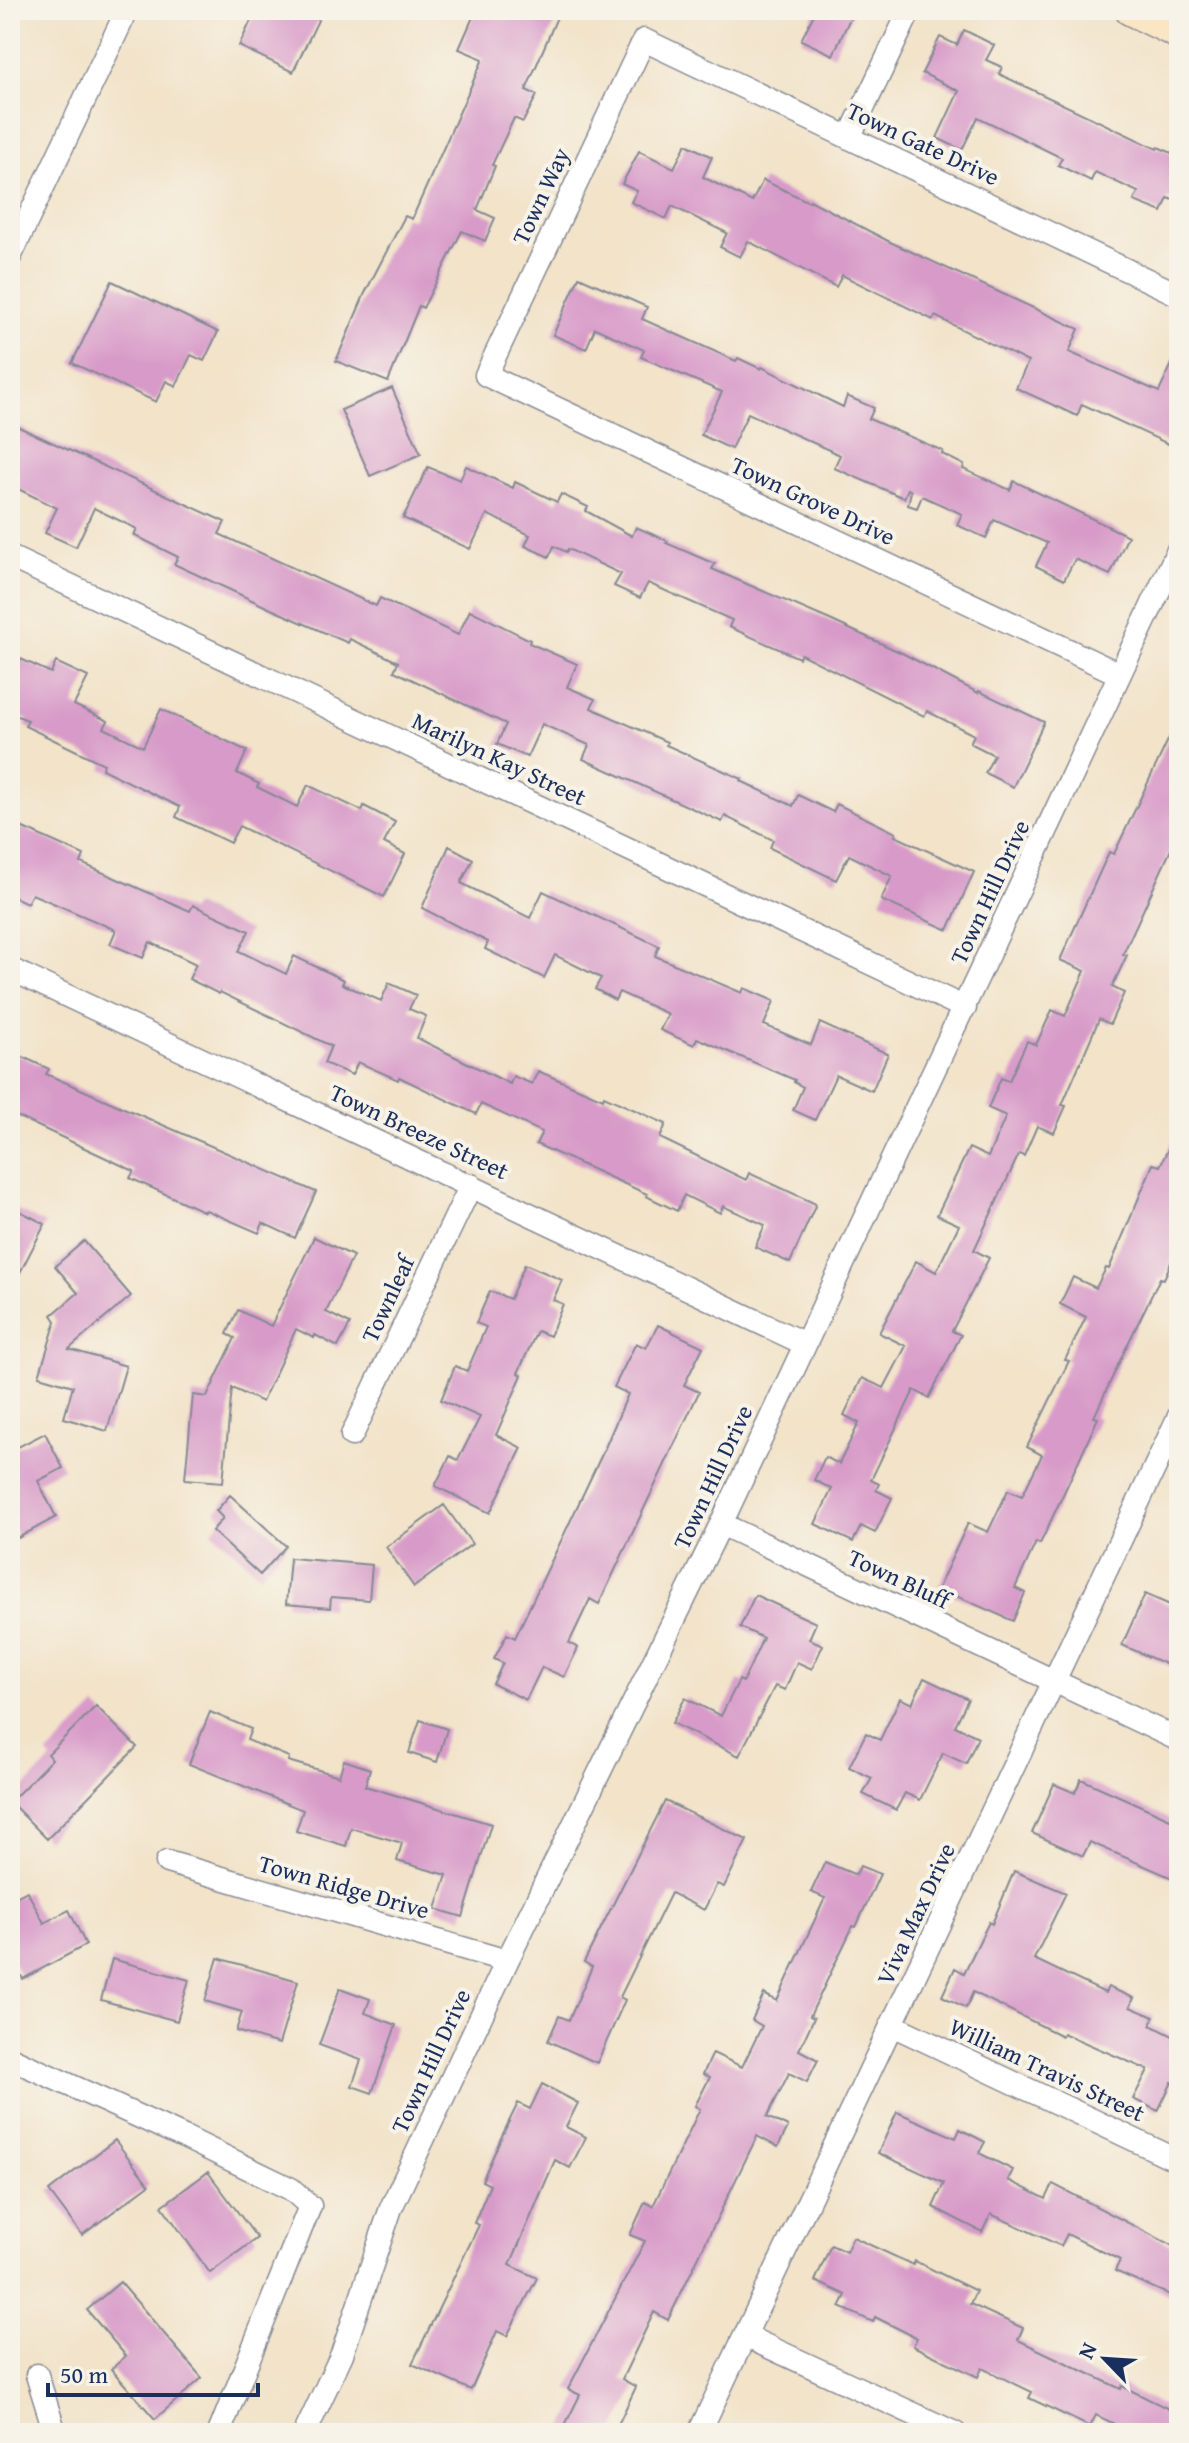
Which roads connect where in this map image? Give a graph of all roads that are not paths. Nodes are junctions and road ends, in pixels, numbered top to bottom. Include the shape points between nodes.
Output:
1 (127, 10) edge
2 (910, 10) edge
3 (1130, 10) edge
4 (1179, 34) edge
5 (644, 40) joint
6 (849, 138) junction
7 (10, 257) edge
8 (1179, 295) edge
9 (486, 375) joint
10 (1179, 548) edge
11 (10, 557) edge
12 (1119, 674) junction
13 (10, 969) edge
14 (965, 1008) junction
15 (471, 1185) junction
16 (805, 1344) junction
17 (1179, 1416) edge
18 (352, 1435) dead end
19 (721, 1524) junction
20 (1054, 1681) junction
21 (1179, 1740) edge
22 (167, 1862) dead end
23 (507, 1961) junction
24 (892, 2025) junction
25 (10, 2058) edge
26 (1179, 2161) edge
27 (745, 2336) junction
28 (37, 2375) dead end
29 (55, 2433) edge
30 (219, 2433) edge
31 (305, 2433) edge
32 (699, 2433) edge
33 (955, 2433) edge

1 - 7 street
2 - 6 street
3 - 4 main road
5 - 6 street, Town Gate Drive
5 - 9 street, Town Way
6 - 8 street, Town Gate Drive
9 - 12 street, Town Grove Drive
10 - 12 street, Town Hill Drive
11 - 14 street, Marilyn Kay Street
12 - 14 street, Town Hill Drive
13 - 15 street, Town Breeze Street
14 - 16 street, Town Hill Drive
15 - 16 street, Town Breeze Street
15 - 18 street, Townleaf
16 - 19 street, Town Hill Drive
17 - 20 street, Viva Max Drive
19 - 20 street, Town Bluff
19 - 23 street, Town Hill Drive
20 - 21 street, Town Bluff
20 - 24 street, Viva Max Drive
22 - 23 street, Town Ridge Drive
23 - 31 street, Town Hill Drive via 391,2208 342,2354
24 - 26 street, William Travis Street
24 - 27 street, Viva Max Drive
25 - 30 street via 291,2189 310,2206
27 - 32 street, Viva Max Drive
27 - 33 street
28 - 29 street

